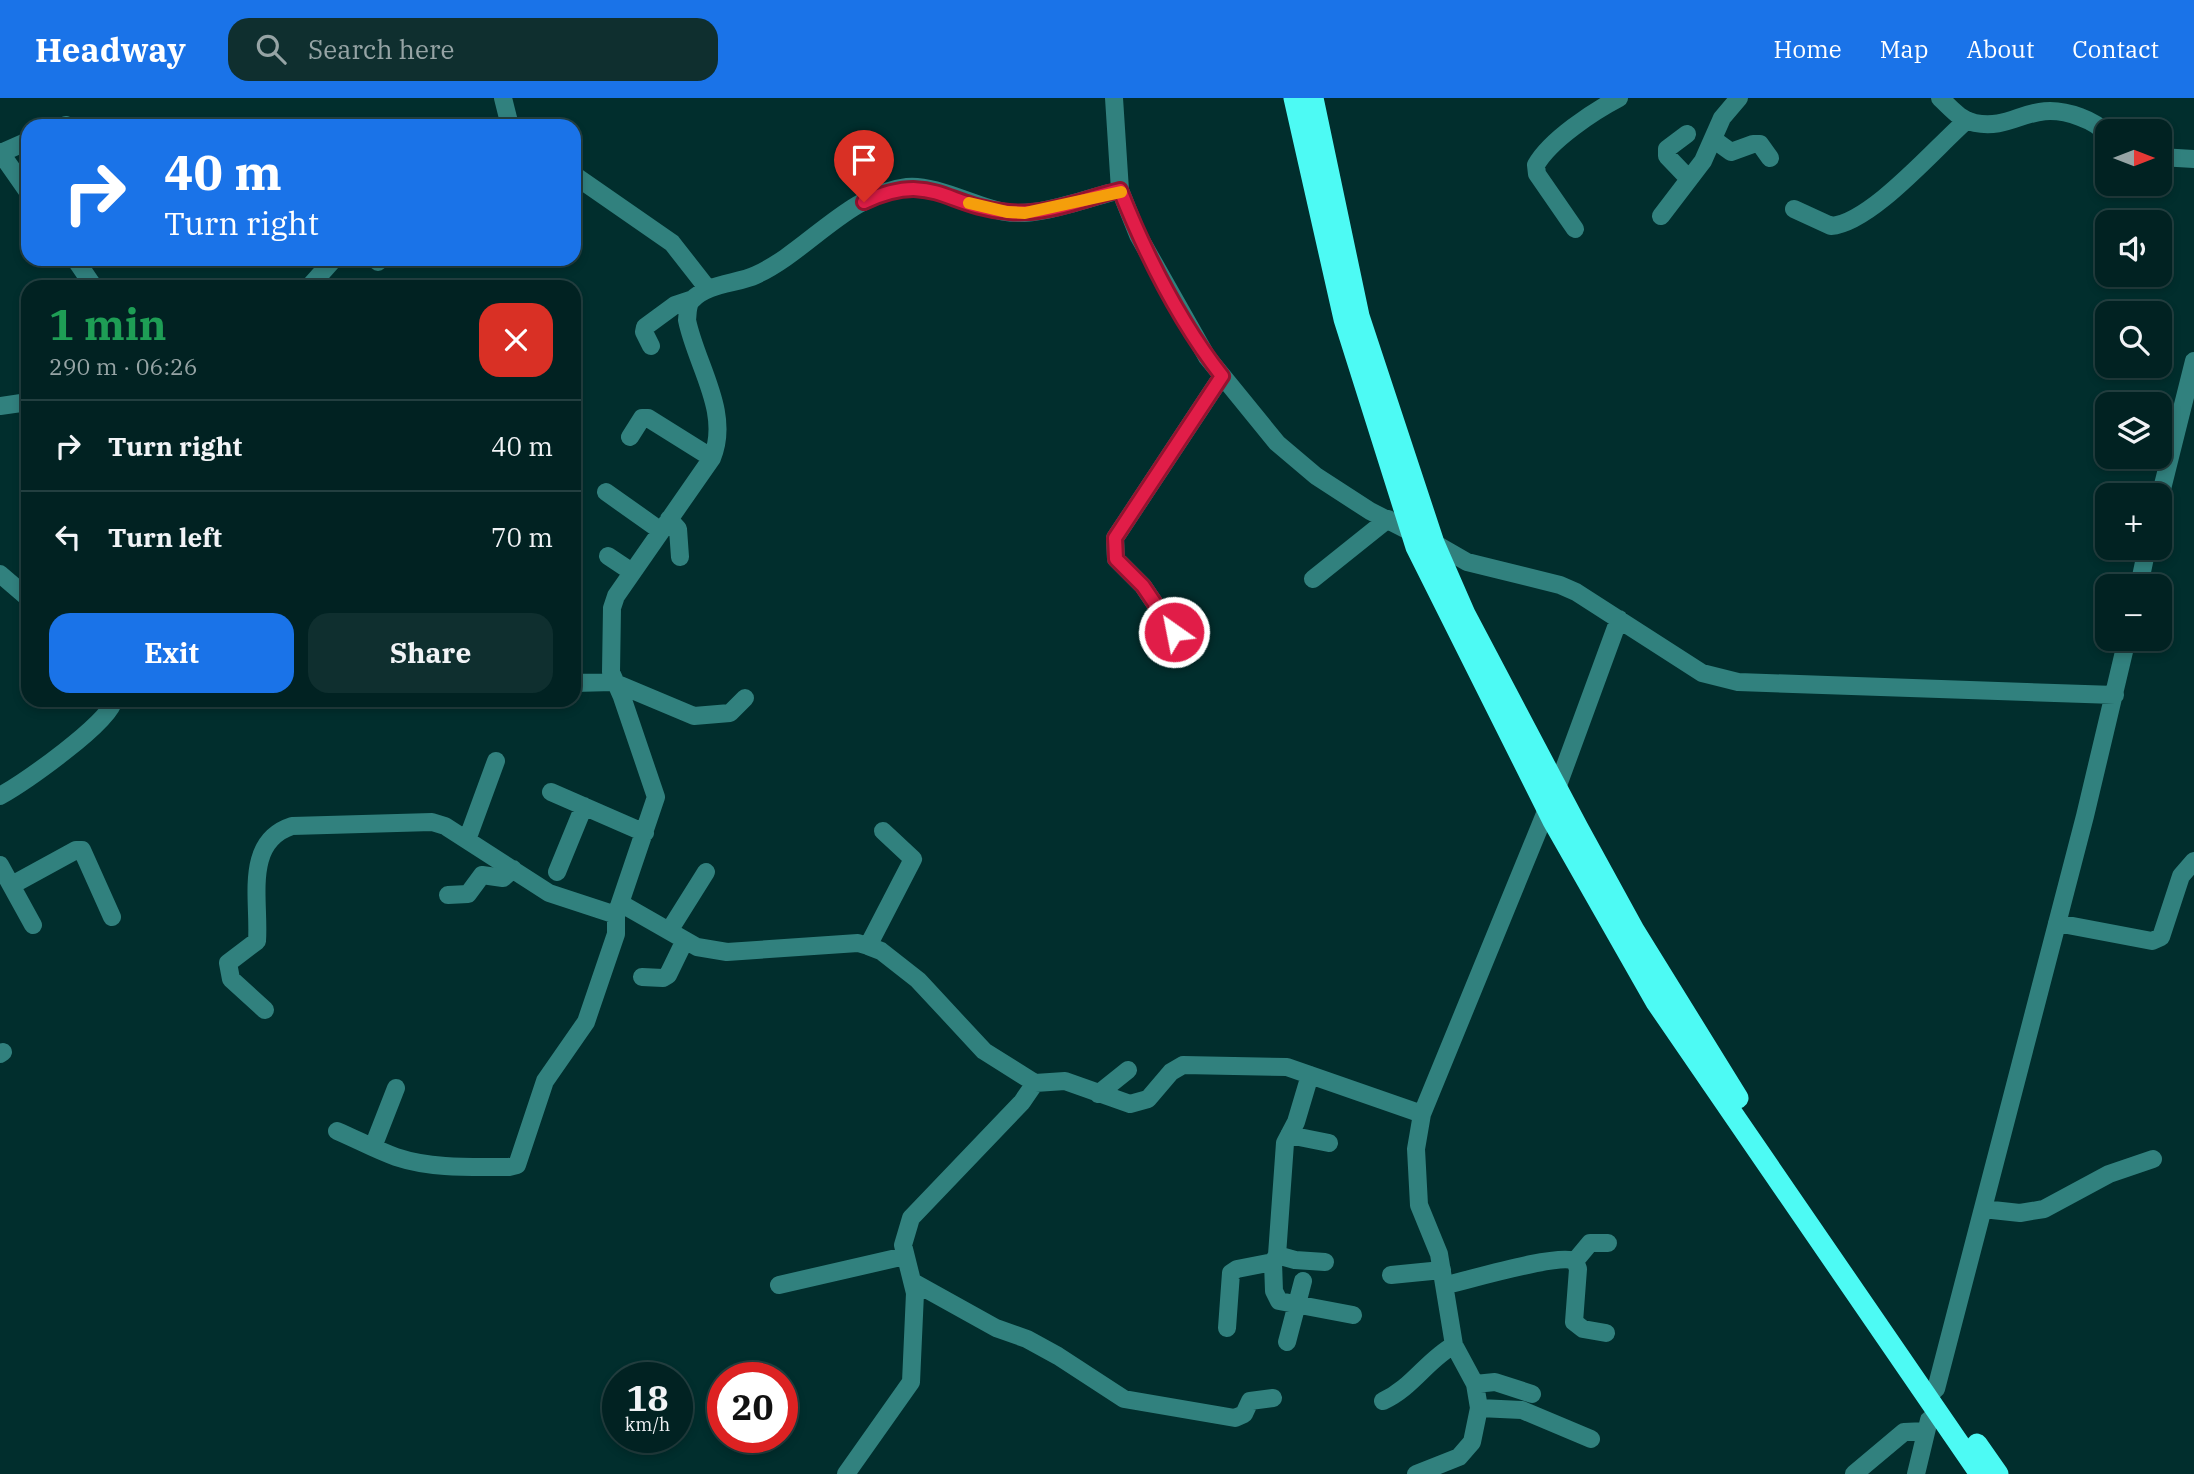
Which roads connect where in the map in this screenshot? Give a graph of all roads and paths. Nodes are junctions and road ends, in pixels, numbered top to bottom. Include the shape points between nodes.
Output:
1 (503, 98) edge
2 (1114, 98) edge
3 (1294, 98) edge
4 (1313, 98) edge
5 (1619, 98) edge
6 (1739, 98) edge
7 (1941, 98) edge
8 (2077, 106) edge
9 (508, 119) edge
10 (1967, 120) junction
11 (2095, 123) edge
12 (1687, 134) dead end
13 (1713, 139) junction
14 (21, 144) edge
15 (1, 153) edge
16 (1770, 158) dead end
17 (2172, 158) edge
18 (2194, 159) edge
19 (581, 179) edge
20 (1689, 180) junction
21 (21, 182) edge
22 (1120, 190) junction
23 (1794, 209) dead end
24 (1661, 216) dead end
25 (1575, 229) dead end
26 (328, 266) edge
27 (315, 280) edge
28 (700, 294) junction
29 (651, 346) dead end
30 (1362, 352) junction
31 (2193, 367) edge
32 (1222, 376) junction
33 (21, 403) edge
34 (0, 406) edge
35 (630, 437) dead end
36 (712, 458) junction
37 (2164, 483) edge
38 (606, 492) dead end
39 (1388, 519) junction
40 (665, 525) junction
41 (1411, 532) junction
42 (1434, 543) junction
43 (608, 556) dead end
44 (680, 556) dead end
45 (632, 572) junction
46 (0, 574) edge
47 (1313, 579) dead end
48 (21, 592) edge
49 (1619, 619) junction
50 (1174, 632) dead end
51 (2124, 651) edge
52 (581, 682) edge
53 (613, 682) junction
54 (2115, 695) junction
55 (745, 698) dead end
56 (110, 707) edge
57 (496, 761) dead end
58 (1557, 788) junction
59 (551, 792) dead end
60 (0, 796) edge
61 (584, 806) junction
62 (1547, 809) junction
63 (883, 831) dead end
64 (645, 833) junction
65 (467, 839) junction
66 (2194, 861) edge
67 (0, 865) edge
68 (513, 869) junction
69 (557, 872) dead end
70 (706, 872) dead end
71 (12, 885) junction
72 (448, 895) dead end
73 (618, 909) junction
74 (112, 917) dead end
75 (2057, 923) junction
76 (33, 925) dead end
77 (677, 936) junction
78 (868, 946) junction
79 (642, 976) dead end
80 (265, 1010) dead end
81 (1128, 1070) dead end
82 (1310, 1074) junction
83 (1035, 1083) junction
84 (396, 1088) dead end
85 (1098, 1094) junction
86 (1422, 1114) junction
87 (337, 1130) dead end
88 (1289, 1135) junction
89 (1329, 1143) dead end
90 (373, 1147) junction
91 (2153, 1158) dead end
92 (1804, 1205) junction
93 (1983, 1209) junction
94 (1608, 1243) dead end
95 (905, 1256) junction
96 (1275, 1258) junction
97 (1575, 1261) junction
98 (1325, 1262) dead end
99 (1391, 1275) dead end
100 (1444, 1278) junction
101 (1303, 1281) dead end
102 (915, 1283) junction
103 (779, 1285) dead end
104 (1297, 1304) junction
105 (1353, 1315) dead end
106 (1227, 1328) dead end
107 (1606, 1333) dead end
108 (1287, 1342) dead end
109 (1454, 1345) junction
110 (1475, 1384) junction
111 (1532, 1394) dead end
112 (1273, 1398) dead end
113 (1934, 1398) junction
114 (1383, 1401) dead end
115 (1479, 1408) junction
116 (1926, 1431) junction
117 (1591, 1439) dead end
118 (846, 1474) edge
119 (1416, 1474) edge
120 (1854, 1474) edge
121 (1916, 1474) edge
122 (1980, 1474) edge
123 (1998, 1474) edge

1 - 9 street
2 - 22 street
3 - 30 highway
4 - 30 highway via 1359,316
5 - 25 street via 1573,128 1536,165
6 - 13 street via 1722,118
7 - 10 street via 1958,117
8 - 10 street via 2043,108 1997,124
8 - 11 street
10 - 23 street via 1892,191 1855,219 1830,226
12 - 20 street via 1667,149 1667,156
13 - 16 street via 1731,152 1760,144
13 - 20 street
14 - 15 street
15 - 21 street
17 - 18 street
19 - 28 street via 672,243
20 - 24 street
22 - 28 street via 1025,213 996,210 923,187 887,191 755,275
22 - 32 street via 1171,297
26 - 27 street
28 - 29 street via 645,327
28 - 36 street via 688,306 690,334 716,410 719,430
30 - 41 highway
30 - 42 highway
31 - 37 street
32 - 39 street via 1277,443 1317,476
32 - 50 street via 1115,538 1116,559 1143,586
33 - 34 street
35 - 36 street via 642,418 648,418
36 - 40 street
38 - 40 street
39 - 41 street
39 - 47 street
40 - 44 street via 678,529
40 - 45 street
41 - 62 highway
42 - 49 street via 1467,562 1560,584
42 - 58 highway via 1465,614
43 - 45 street
45 - 53 street via 612,608
46 - 48 street
49 - 54 street via 1702,673 1738,682
49 - 58 street
51 - 54 street
52 - 53 street
53 - 55 street via 694,716 730,713
53 - 64 street via 655,788
54 - 75 street
56 - 60 street via 106,716 42,768
57 - 65 street
58 - 92 highway via 1634,930
59 - 61 street
61 - 64 street
61 - 69 street
62 - 86 street
62 - 92 highway via 1656,1002
63 - 78 street via 913,859
64 - 73 street
65 - 68 street
65 - 80 street via 432,822 292,826 268,840 256,873 257,941 228,963 231,979
66 - 75 street via 2181,876 2161,937 2151,941
67 - 71 street
68 - 72 street via 503,877 482,875 468,894
68 - 73 street via 559,897
70 - 77 street
71 - 74 street via 82,850
71 - 76 street
73 - 77 street
73 - 90 street via 616,934 586,1021 545,1081 517,1165 445,1166 396,1157
75 - 93 street
77 - 78 street via 710,951 727,953
77 - 79 street via 668,975
78 - 83 street via 918,980 984,1051
81 - 85 street
82 - 85 street via 1287,1067 1198,1063 1171,1072 1142,1102 1124,1104
82 - 86 street
82 - 88 street
83 - 85 street via 1065,1081
83 - 95 street via 911,1218 905,1230
84 - 90 street
86 - 100 street via 1416,1178 1419,1205
87 - 90 street
88 - 89 street
88 - 96 street
91 - 93 street via 2109,1174 2045,1209 2020,1213
92 - 113 highway
93 - 113 street
94 - 97 street via 1590,1243
95 - 102 street
95 - 103 street
96 - 98 street
96 - 104 street via 1276,1297
96 - 106 street via 1231,1273
97 - 100 street via 1544,1261
97 - 107 street via 1574,1322 1583,1329
99 - 100 street
100 - 109 street
101 - 104 street
102 - 112 street via 1058,1356 1124,1399 1235,1418 1244,1414 1250,1401
102 - 118 street via 911,1382
104 - 105 street
104 - 108 street
109 - 110 street
109 - 114 street
110 - 111 street via 1495,1382
110 - 115 street
113 - 116 street
113 - 122 highway
113 - 123 highway
115 - 117 street via 1522,1410
115 - 119 street via 1472,1442 1460,1457
116 - 120 street via 1904,1432
116 - 121 street

